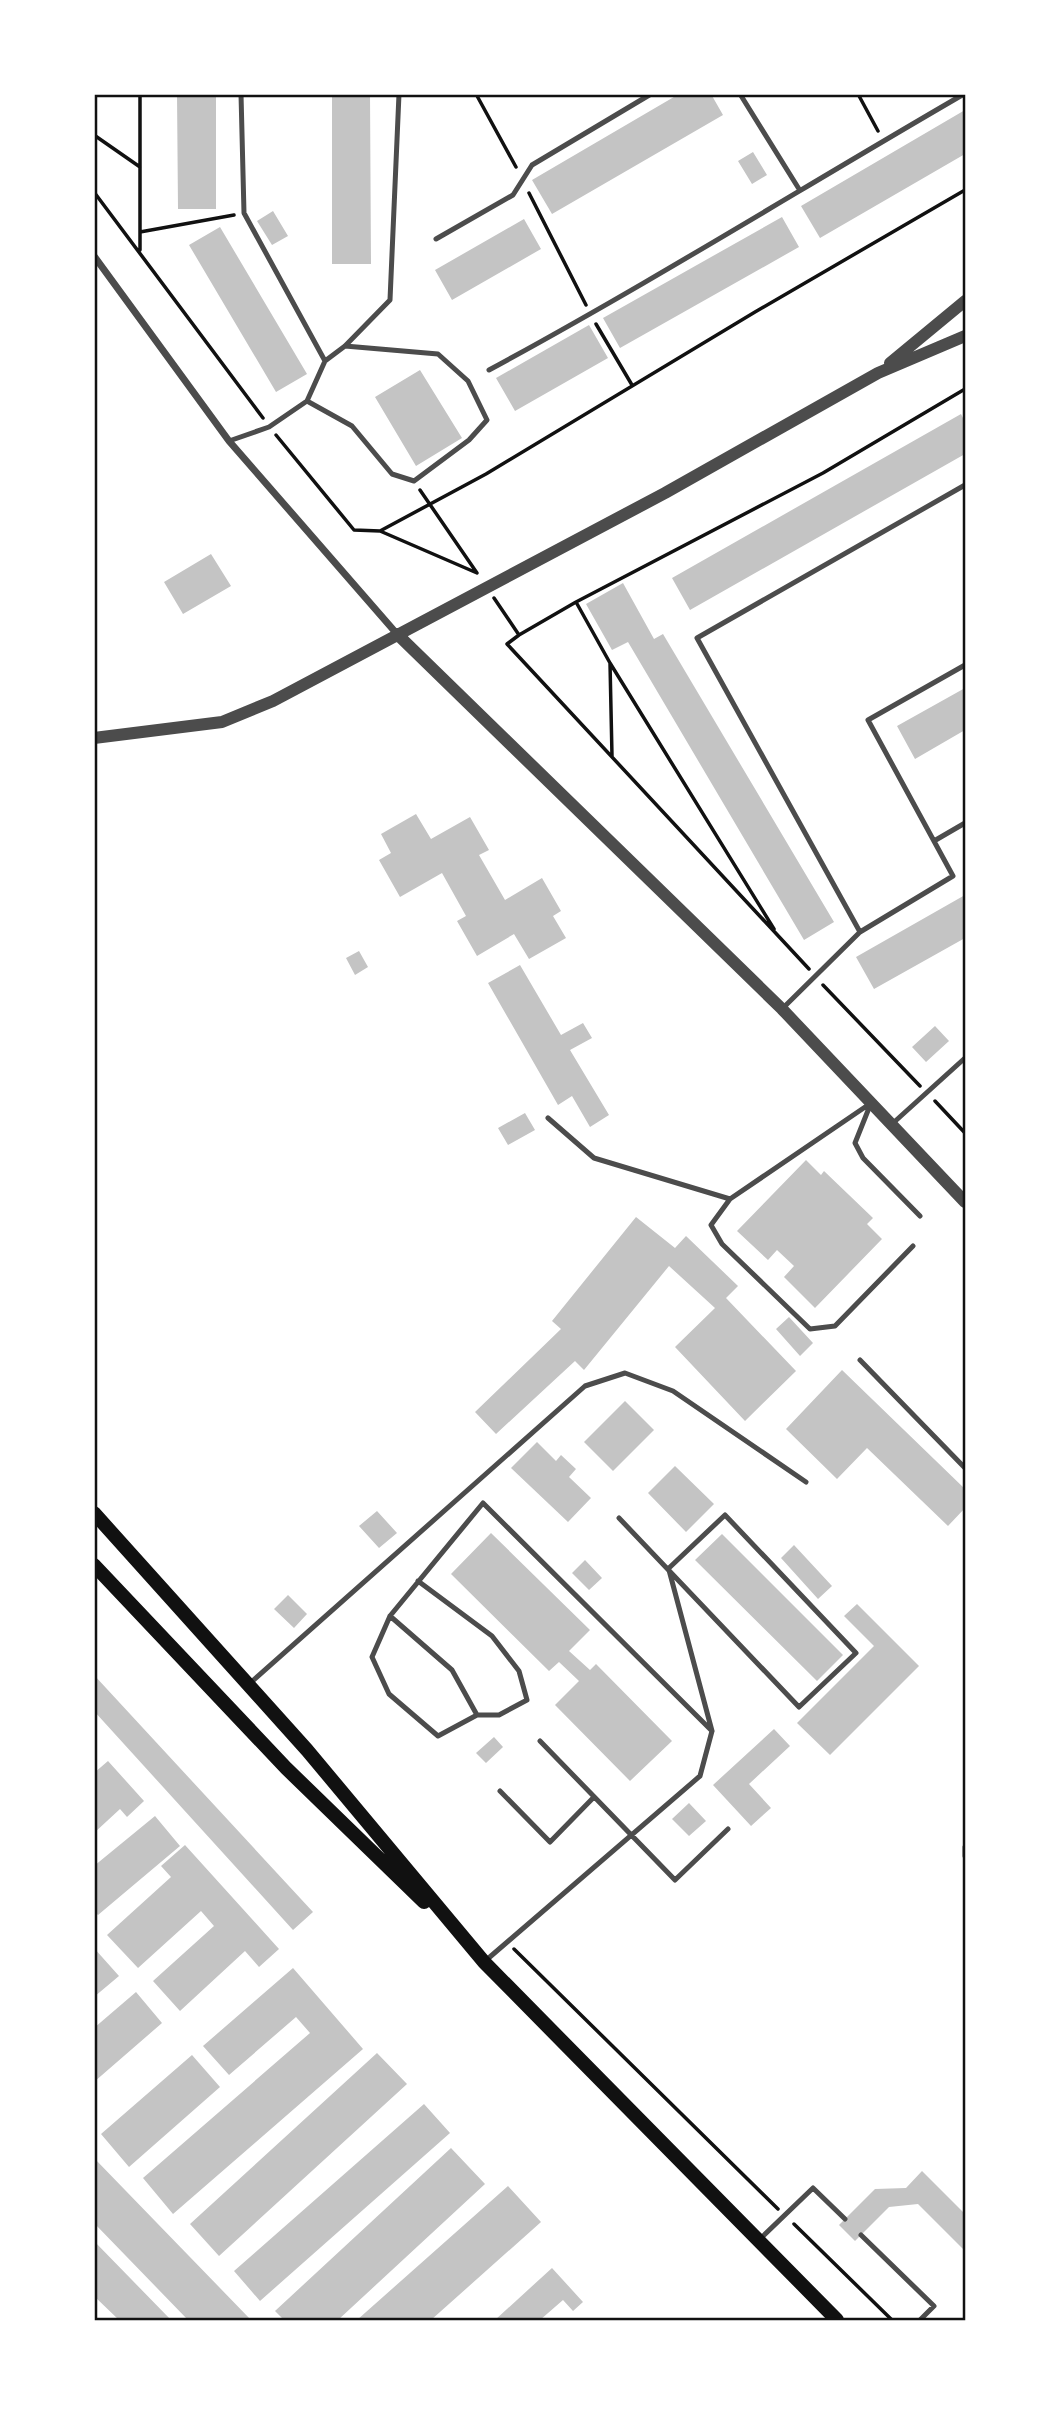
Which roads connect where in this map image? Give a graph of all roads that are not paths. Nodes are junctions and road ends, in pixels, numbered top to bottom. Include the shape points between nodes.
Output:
1 (241, 94) edge
2 (399, 94) edge
3 (651, 94) edge
4 (740, 94) edge
5 (964, 94) edge
6 (799, 189) junction
7 (436, 239) dead end
8 (94, 256) edge
9 (965, 301) edge
10 (965, 336) edge
11 (345, 346) junction
12 (325, 360) junction
13 (489, 370) dead end
14 (878, 373) junction
15 (307, 401) junction
16 (229, 441) junction
17 (965, 485) edge
18 (397, 634) junction
19 (965, 665) edge
20 (94, 738) edge
21 (965, 823) edge
22 (934, 841) junction
23 (860, 932) junction
24 (782, 1009) junction
25 (965, 1058) edge
26 (871, 1103) junction
27 (548, 1118) dead end
28 (891, 1124) junction
29 (730, 1199) junction
30 (965, 1202) edge
31 (920, 1216) dead end
32 (913, 1246) dead end
33 (860, 1360) dead end
34 (965, 1468) edge
35 (806, 1482) dead end
36 (94, 1513) edge
37 (619, 1518) dead end
38 (94, 1565) edge
39 (669, 1568) junction
40 (418, 1581) junction
41 (390, 1616) junction
42 (249, 1684) junction
43 (477, 1715) junction
44 (712, 1731) junction
45 (540, 1741) dead end
46 (500, 1791) dead end
47 (594, 1797) junction
48 (728, 1829) dead end
49 (631, 1836) junction
50 (965, 1847) edge
51 (965, 1856) edge
52 (484, 1962) junction
53 (845, 2219) dead end
54 (861, 2235) dead end
55 (759, 2240) junction
56 (837, 2320) edge
57 (920, 2320) edge

1 - 12 lane via 244,213
2 - 11 lane via 390,300
3 - 7 lane via 532,165 513,195
4 - 6 lane
5 - 6 lane
6 - 13 lane via 591,315
8 - 16 street
9 - 14 street
10 - 14 street
11 - 12 lane
11 - 15 lane via 438,354 468,381 488,420 414,481 391,474 352,426
12 - 15 lane
14 - 18 street via 665,493
15 - 16 lane via 269,427
16 - 18 street
17 - 23 lane via 697,638
18 - 20 street via 273,701 222,722
18 - 24 street
19 - 22 lane via 867,720
21 - 22 lane
22 - 23 lane via 953,876
23 - 24 lane
24 - 26 street
25 - 28 lane
26 - 28 street
26 - 29 lane
26 - 31 lane via 855,1143 863,1158
27 - 29 lane via 594,1158
28 - 30 street
29 - 32 lane via 711,1225 722,1244 810,1329 835,1326
33 - 34 lane
35 - 42 lane via 673,1391 625,1373 586,1386
36 - 42 main road
37 - 39 lane
38 - 52 main road via 286,1768
39 - 39 lane via 725,1515 856,1653 799,1707
39 - 44 lane
40 - 41 lane
40 - 43 lane via 492,1636 519,1671 527,1700 499,1716
40 - 44 lane via 483,1503
41 - 43 lane via 452,1670
41 - 43 lane via 372,1657 389,1694 438,1736
42 - 52 main road
44 - 49 lane via 700,1776
45 - 47 lane
46 - 47 lane via 550,1842
47 - 49 lane
48 - 49 lane via 675,1880
49 - 52 lane
50 - 51 lane
52 - 55 main road
53 - 55 lane via 813,2188
54 - 57 lane via 934,2306
55 - 56 main road

